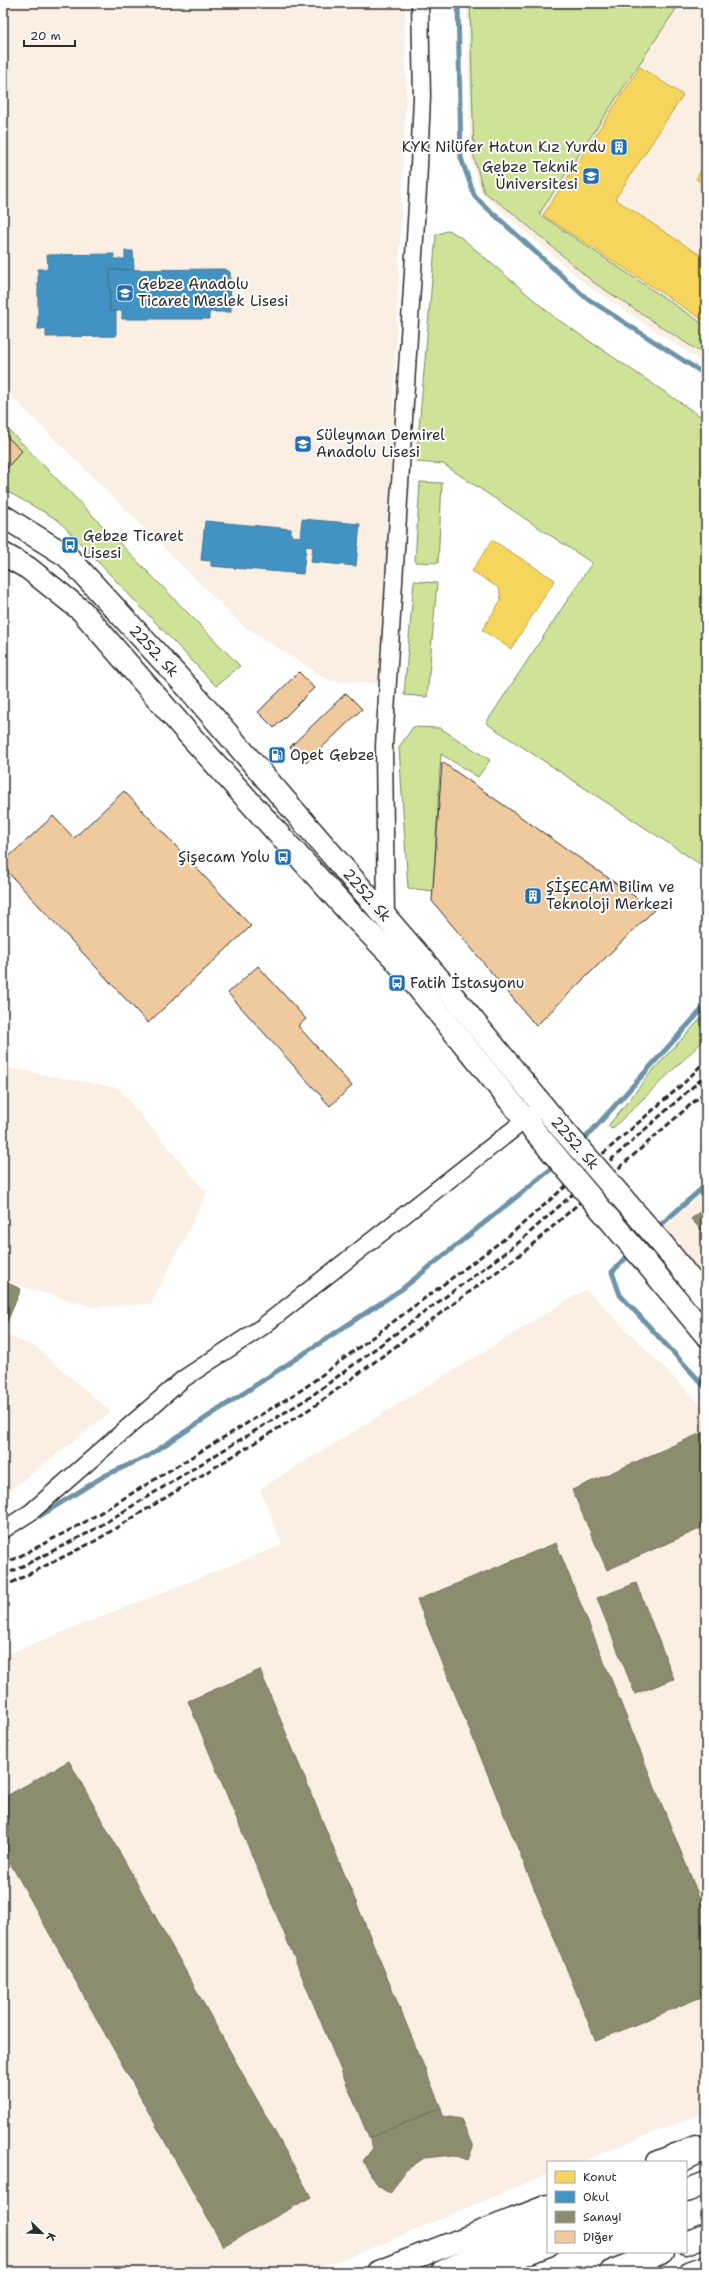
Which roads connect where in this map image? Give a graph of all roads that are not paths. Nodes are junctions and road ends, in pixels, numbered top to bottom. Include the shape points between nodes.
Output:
1 (420, 3) edge
2 (3, 516) edge
3 (3, 554) edge
4 (386, 917) junction
5 (548, 1112) junction
6 (531, 1127) junction
7 (706, 1299) edge
8 (706, 1335) edge
9 (3, 1530) edge
10 (706, 2143) edge
11 (706, 2149) edge
12 (661, 2161) edge
13 (680, 2161) edge
14 (706, 2183) edge
15 (687, 2191) edge
16 (547, 2206) edge
17 (547, 2223) edge
18 (706, 2235) edge
19 (706, 2242) edge
20 (687, 2243) edge
21 (547, 2244) edge
22 (687, 2248) edge
23 (660, 2253) edge
24 (669, 2253) edge
25 (635, 2263) junction
26 (706, 2267) edge
27 (378, 2272) edge
28 (442, 2272) edge
29 (478, 2272) edge
30 (611, 2272) edge
31 (690, 2272) edge

1 - 4 street via 422,96 418,181 384,746
2 - 4 main road, 2252. Sk via 67,556 188,689
3 - 6 main road, 2252. Sk via 28,568 82,611 285,841 394,958
4 - 5 main road, 2252. Sk
5 - 6 street
5 - 7 main road, 2252. Sk, bridge via 663,1245
6 - 8 main road, 2252. Sk, bridge
6 - 9 street via 262,1327 183,1379 31,1512
10 - 12 main road
11 - 13 main road
14 - 15 main road
16 - 27 main road
17 - 28 main road
18 - 20 main road
19 - 22 main road
21 - 29 main road
23 - 25 main road
24 - 25 main road
25 - 30 main road
26 - 31 main road

